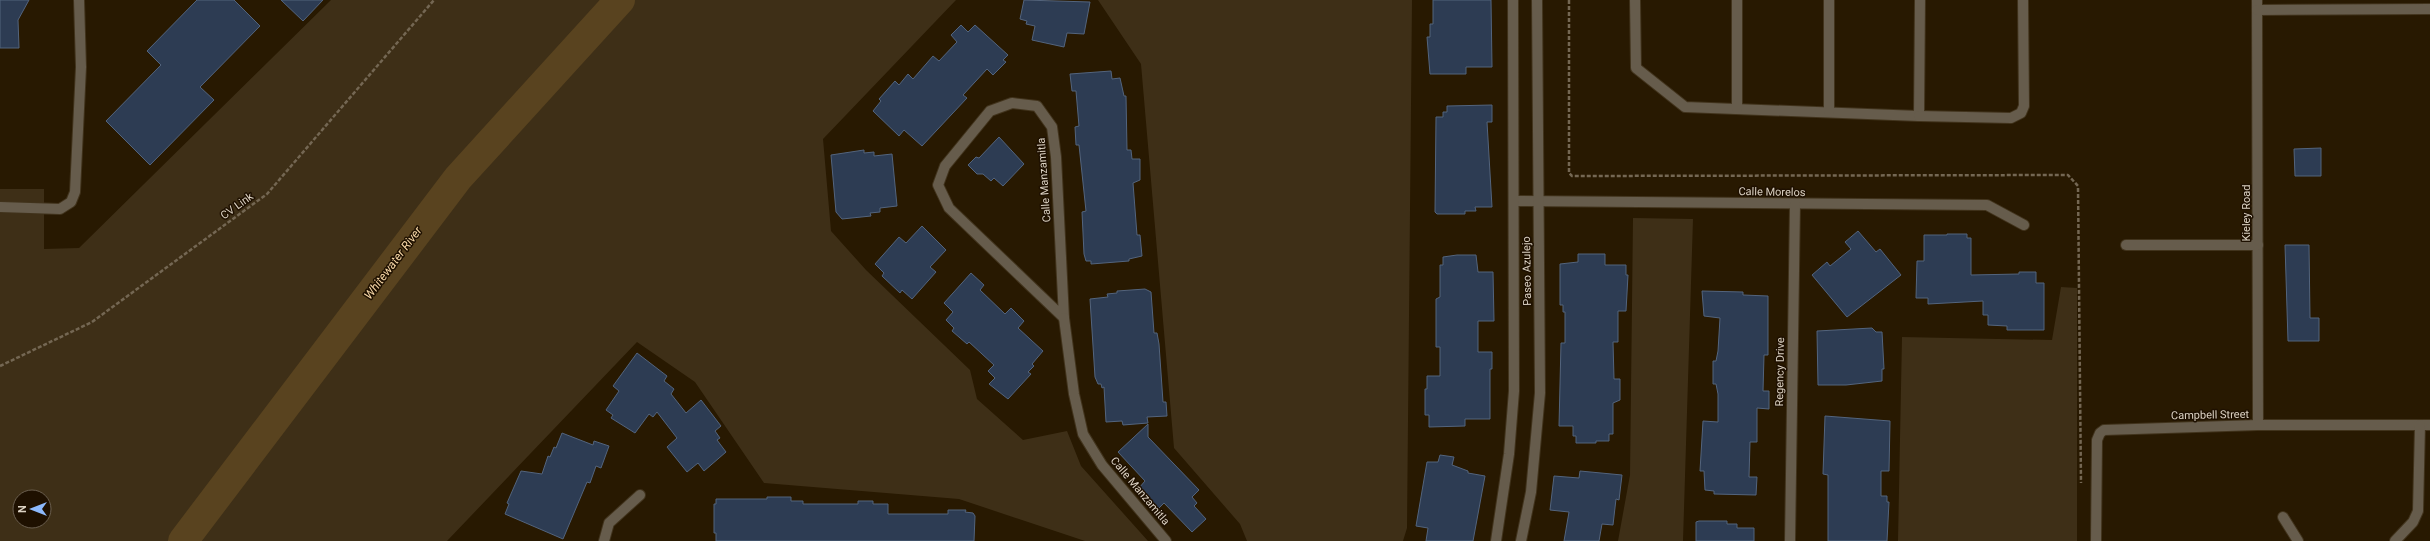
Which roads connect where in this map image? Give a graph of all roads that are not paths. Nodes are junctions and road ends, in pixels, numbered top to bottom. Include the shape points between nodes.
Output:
1 (79, 0) edge
2 (1513, 0) edge
3 (1537, 0) edge
4 (1635, 0) edge
5 (1737, 0) edge
6 (1830, 0) edge
7 (1920, 0) edge
8 (2023, 0) edge
9 (2257, 5) edge
10 (2430, 9) edge
11 (1737, 108) junction
12 (1829, 112) junction
13 (1919, 116) junction
14 (1515, 201) junction
15 (1538, 201) junction
16 (1795, 204) junction
17 (0, 207) edge
18 (2024, 225) dead end
19 (2126, 245) dead end
20 (2258, 245) junction
21 (1064, 318) junction
22 (2258, 425) junction
23 (2425, 425) edge
24 (640, 495) dead end
25 (2283, 517) dead end
26 (604, 541) edge
27 (1166, 541) edge
28 (1496, 541) edge
29 (1521, 541) edge
30 (1790, 541) edge
31 (2096, 541) edge
32 (2298, 541) edge
33 (2395, 541) edge

1 - 17 street via 81,67 76,192 71,202 60,209
2 - 14 street, Paseo Azulejo
3 - 15 street, Paseo Azulejo
4 - 11 street via 1636,68 1685,107
5 - 11 street
6 - 12 street
7 - 13 street
8 - 13 street via 2024,106 2021,113 2011,118
9 - 10 street
9 - 20 street, Kieley Road
11 - 12 street
12 - 13 street
14 - 15 street, Calle Morelos
14 - 28 street, Paseo Azulejo via 1514,391 1509,454
15 - 16 street, Calle Morelos
15 - 29 street, Paseo Azulejo via 1540,393 1530,492
16 - 18 street, Calle Morelos via 1987,205
16 - 30 street, Regency Drive
19 - 20 street
20 - 22 street, Kieley Road
21 - 21 street, Calle Manzamitla via 1056,157 1052,127 1037,106 1012,103 990,111 945,166 938,185 949,208
21 - 27 street, Calle Manzamitla via 1074,394 1083,434 1102,465
22 - 23 street, Campbell Street
22 - 31 street, Campbell Street via 2104,430 2097,440
23 - 33 street via 2418,511 2413,522
24 - 26 street via 609,523
25 - 32 street

